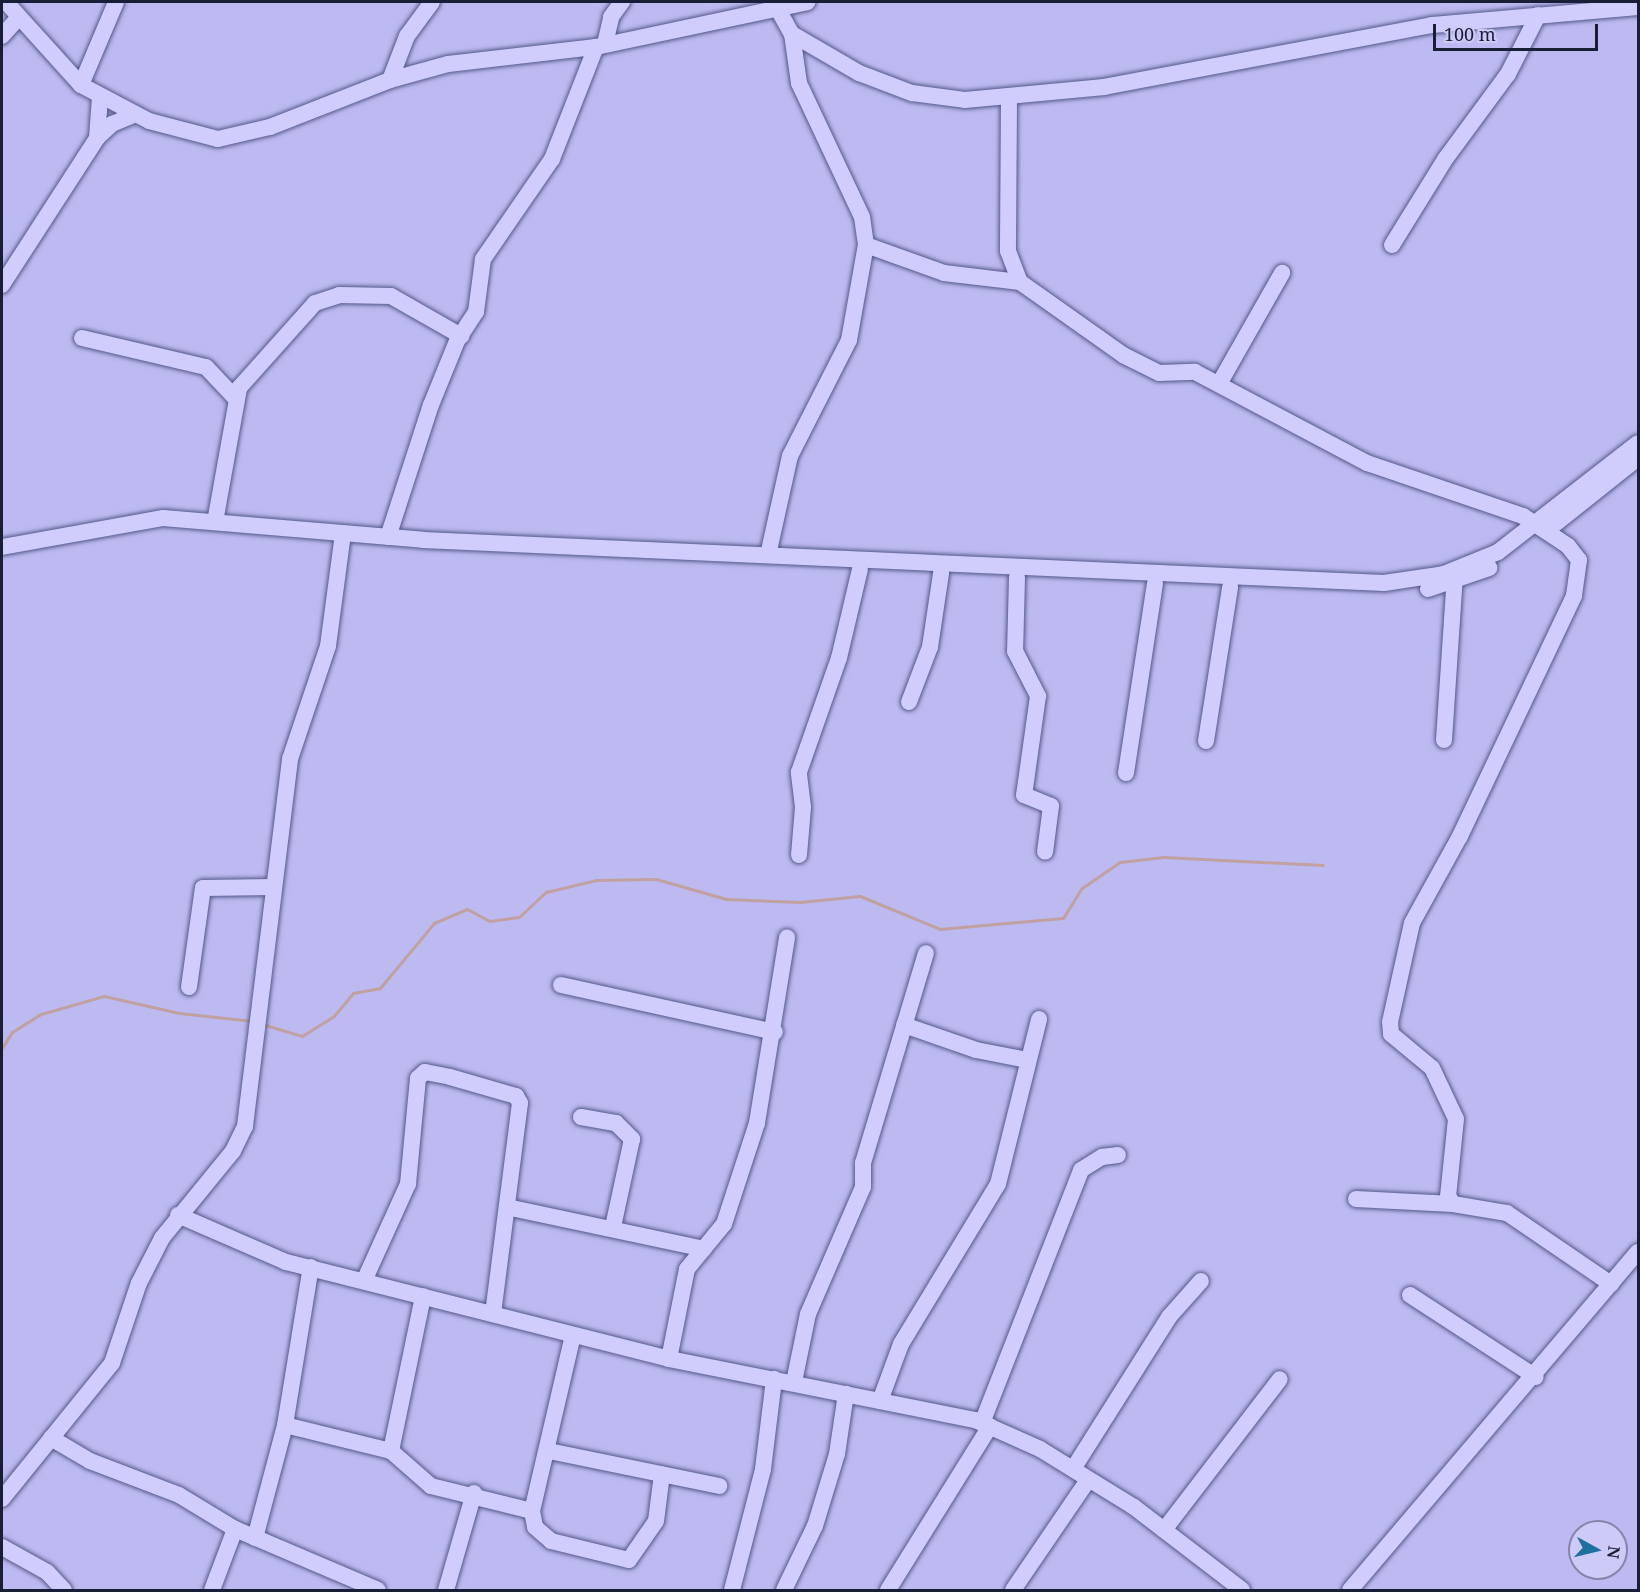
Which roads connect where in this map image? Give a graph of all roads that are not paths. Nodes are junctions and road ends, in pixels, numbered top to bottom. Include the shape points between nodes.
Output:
1 (6, 2) edge
2 (116, 2) edge
3 (432, 2) edge
4 (622, 2) edge
5 (807, 2) edge
6 (776, 6) edge
7 (1638, 7) edge
8 (1538, 15) junction
9 (18, 18) junction
10 (792, 34) junction
11 (2, 36) edge
12 (601, 45) junction
13 (390, 80) junction
14 (81, 85) junction
15 (100, 97) junction
16 (1009, 99) junction
17 (133, 115) junction
18 (98, 138) junction
19 (866, 245) junction
20 (1392, 245) dead end
21 (1282, 273) dead end
22 (1020, 282) junction
23 (2, 285) edge
24 (461, 336) junction
25 (82, 338) dead end
26 (1219, 384) junction
27 (236, 399) junction
28 (1638, 443) edge
29 (1638, 458) edge
30 (215, 522) junction
31 (1544, 527) junction
32 (343, 537) junction
33 (388, 537) junction
34 (2, 546) edge
35 (2, 555) edge
36 (768, 555) junction
37 (860, 569) junction
38 (941, 573) junction
39 (1017, 577) junction
40 (1454, 577) junction
41 (1155, 583) junction
42 (1230, 587) junction
43 (909, 702) dead end
44 (1444, 740) dead end
45 (1206, 741) dead end
46 (1126, 773) dead end
47 (1045, 852) dead end
48 (799, 855) dead end
49 (274, 887) junction
50 (787, 937) dead end
51 (926, 953) dead end
52 (561, 985) dead end
53 (189, 987) dead end
54 (1039, 1019) dead end
55 (904, 1025) junction
56 (775, 1032) junction
57 (1028, 1060) junction
58 (581, 1117) dead end
59 (1118, 1155) dead end
60 (1356, 1199) dead end
61 (1453, 1204) junction
62 (507, 1207) junction
63 (178, 1215) junction
64 (613, 1227) junction
65 (704, 1249) junction
66 (1638, 1254) edge
67 (311, 1267) junction
68 (364, 1281) junction
69 (1201, 1281) dead end
70 (1611, 1284) junction
71 (1410, 1295) dead end
72 (423, 1296) junction
73 (493, 1314) junction
74 (573, 1335) junction
75 (669, 1359) junction
76 (1536, 1377) junction
77 (774, 1378) junction
78 (1280, 1379) dead end
79 (794, 1382) junction
80 (846, 1394) junction
81 (880, 1401) junction
82 (285, 1425) junction
83 (986, 1425) junction
84 (51, 1438) junction
85 (391, 1451) junction
86 (549, 1451) junction
87 (1073, 1469) junction
88 (662, 1474) junction
89 (1088, 1480) junction
90 (719, 1486) dead end
91 (474, 1494) junction
92 (2, 1499) edge
93 (532, 1511) junction
94 (236, 1529) junction
95 (1164, 1530) junction
96 (255, 1538) junction
97 (2, 1547) edge
98 (64, 1590) edge
99 (212, 1590) edge
100 (378, 1590) edge
101 (446, 1590) edge
102 (732, 1590) edge
103 (784, 1590) edge
104 (888, 1590) edge
105 (1013, 1590) edge
106 (1242, 1590) edge
107 (1350, 1590) edge

1 - 9 street
2 - 14 street
3 - 13 street via 407,36
4 - 12 street via 611,17
5 - 6 street
6 - 10 street
6 - 12 street
7 - 8 street
8 - 16 street via 1432,26 1187,73
8 - 20 street via 1508,75 1446,158
9 - 11 street
9 - 14 street
10 - 16 street via 859,73 912,93
10 - 19 street via 799,82 862,217
12 - 13 street via 448,64
12 - 24 street via 552,159 483,259 479,304
13 - 17 street via 229,139 194,135
14 - 15 street
15 - 17 street
15 - 18 street
16 - 22 street via 1008,250
17 - 18 street via 112,124
18 - 23 street
19 - 22 street via 944,273
19 - 36 street via 849,340 790,456
21 - 26 street
22 - 26 street via 1123,355 1159,373 1196,372
24 - 27 street via 391,296 339,295 315,303 254,365
24 - 33 street
25 - 27 street via 206,367
26 - 31 street via 1367,463
27 - 30 street
28 - 31 street
29 - 31 street
30 - 32 street
30 - 34 street via 145,520
31 - 40 street via 1514,555
31 - 61 street via 1576,555 1578,584 1460,836 1412,923 1390,1022 1390,1034 1432,1068 1456,1119 1448,1196
32 - 33 street
32 - 35 street via 163,527
32 - 37 street
32 - 49 street via 328,646 290,759
33 - 36 street
36 - 40 street via 1357,583
37 - 38 street
37 - 48 street via 839,658 799,772 803,807
38 - 39 street
38 - 43 street via 930,647
39 - 41 street
39 - 47 street via 1015,651 1038,696 1024,795 1051,806
40 - 42 street via 1386,593
40 - 44 street
41 - 42 street
41 - 46 street
42 - 45 street
49 - 53 street via 202,888
49 - 63 street via 257,1054 240,1138
50 - 56 street
51 - 55 street
52 - 56 street
54 - 57 street
55 - 57 street via 975,1050
55 - 79 street via 863,1163 863,1187 808,1314
56 - 65 street via 757,1123 724,1224
57 - 81 street via 1025,1092 998,1184 901,1344
58 - 64 street via 616,1123 632,1138
59 - 83 street via 1102,1156 1081,1170
60 - 61 street
61 - 70 street via 1522,1220
62 - 64 street
62 - 68 street via 519,1115 516,1096 420,1073 408,1184
62 - 73 street
63 - 67 street via 242,1247
63 - 84 street via 140,1283 112,1363
64 - 65 street
65 - 75 street via 687,1269
66 - 70 street
67 - 68 street
67 - 82 street
68 - 72 street
69 - 87 street via 1169,1317
70 - 76 street
71 - 76 street
72 - 73 street
72 - 85 street
73 - 74 street
74 - 75 street
74 - 86 street
75 - 77 street
76 - 107 street
77 - 79 street
77 - 102 street via 763,1469
78 - 95 street
79 - 80 street
80 - 81 street
80 - 103 street via 837,1454 815,1526
81 - 83 street
82 - 85 street
82 - 96 street
83 - 87 street
83 - 104 street
84 - 92 street
84 - 94 street via 90,1461 179,1495
85 - 91 street via 431,1486
86 - 88 street
86 - 93 street
87 - 89 street
88 - 90 street
88 - 93 street via 656,1521 629,1560 542,1537
89 - 95 street
89 - 105 street
91 - 93 street
91 - 101 street
94 - 96 street
94 - 99 street
95 - 106 street
96 - 100 street
97 - 98 street via 47,1572

